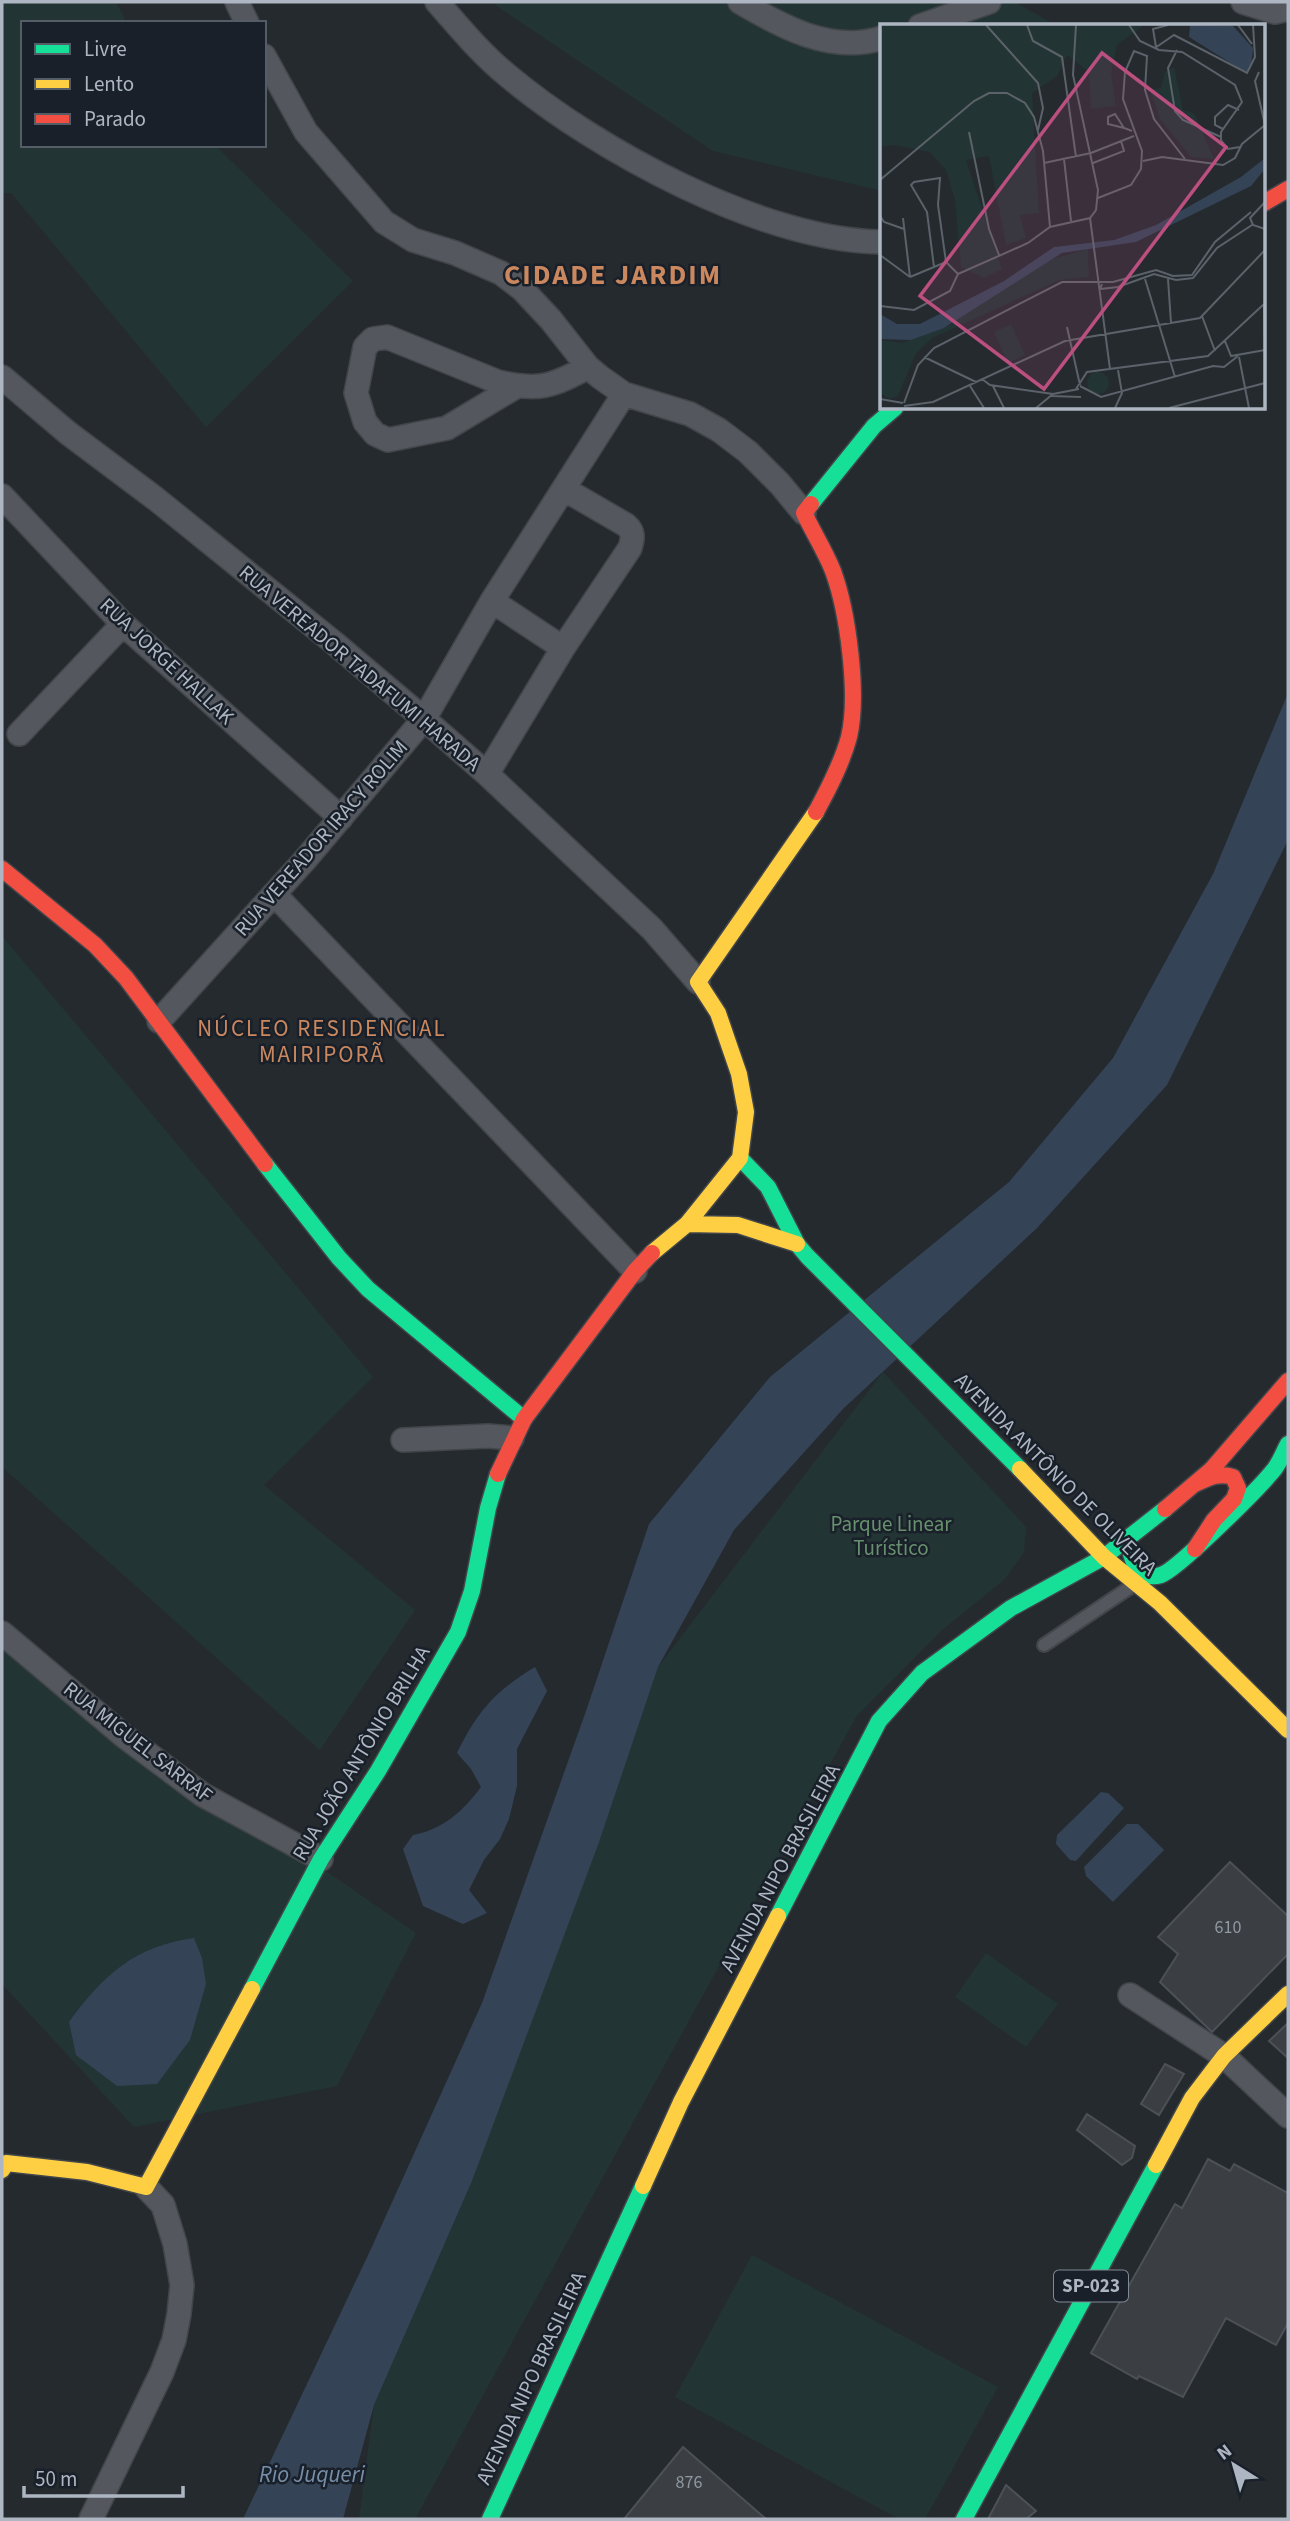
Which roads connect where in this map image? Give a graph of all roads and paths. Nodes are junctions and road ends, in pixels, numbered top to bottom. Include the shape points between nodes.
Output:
1 (237, 2) edge
2 (437, 2) edge
3 (740, 2) edge
4 (989, 2) edge
5 (1243, 2) edge
6 (1288, 9) edge
7 (246, 21) edge
8 (926, 24) edge
9 (880, 38) edge
10 (266, 60) edge
11 (1288, 189) edge
12 (1266, 202) edge
13 (880, 242) edge
14 (588, 367) junction
15 (2, 377) edge
16 (517, 386) junction
17 (624, 394) junction
18 (893, 410) edge
19 (564, 489) junction
20 (2, 496) edge
21 (804, 513) junction
22 (492, 601) junction
23 (123, 624) junction
24 (563, 648) junction
25 (424, 719) junction
26 (19, 734) dead end
27 (486, 774) junction
28 (341, 818) junction
29 (2, 869) edge
30 (274, 894) junction
31 (698, 982) junction
32 (159, 1021) junction
33 (740, 1158) junction
34 (687, 1224) junction
35 (802, 1250) junction
36 (635, 1271) junction
37 (1288, 1381) edge
38 (518, 1429) junction
39 (402, 1440) dead end
40 (1288, 1444) edge
41 (1274, 1471) junction
42 (1194, 1485) junction
43 (1233, 1535) dead end
44 (1195, 1549) junction
45 (1104, 1557) junction
46 (1135, 1584) junction
47 (1178, 1599) dead end
48 (2, 1633) edge
49 (1199, 1640) junction
50 (1044, 1645) dead end
51 (1288, 1730) edge
52 (321, 1858) junction
53 (1288, 1994) edge
54 (1130, 1996) dead end
55 (1224, 2056) junction
56 (1288, 2116) edge
57 (3, 2164) edge
58 (146, 2187) junction
59 (91, 2519) edge
60 (490, 2519) edge
61 (964, 2519) edge

1 - 7 street
2 - 13 street via 506,75 578,128 674,182 763,220 821,235
3 - 9 street via 810,37 841,44
4 - 8 street
5 - 6 street via 1275,12
10 - 14 street via 306,132 384,222 413,240 480,263 511,281 551,320
11 - 12 street
14 - 16 street via 558,383
14 - 17 street
15 - 25 street, RUA VEREADOR TADAFUMI HARADA
16 - 16 street via 387,337 365,347 356,393 365,422 388,440 447,428
17 - 19 street, RUA VEREADOR IRACY ROLIM
17 - 21 street via 690,414 719,430 748,452
18 - 21 street via 874,426
19 - 22 street, RUA VEREADOR IRACY ROLIM
19 - 24 street via 626,525 633,539
20 - 23 street, RUA JORGE HALLAK
21 - 31 street via 833,572 848,634 853,682 849,736 810,824
22 - 24 street
22 - 25 street, RUA VEREADOR IRACY ROLIM
23 - 26 street
23 - 28 street, RUA JORGE HALLAK
24 - 27 street
25 - 27 street, RUA VEREADOR TADAFUMI HARADA
25 - 28 street, RUA VEREADOR IRACY ROLIM
27 - 31 street, RUA VEREADOR TADAFUMI HARADA via 652,929
28 - 30 street, RUA VEREADOR IRACY ROLIM
29 - 32 street via 95,945
30 - 32 street, RUA VEREADOR IRACY ROLIM
30 - 36 street
31 - 33 street via 718,1013 738,1074 746,1112
32 - 38 street via 339,1258
33 - 34 street, RUA JOÃO ANTÔNIO BRILHA
33 - 35 street, AVENIDA ANTÔNIO DE OLIVEIRA via 768,1187
34 - 35 street, AVENIDA ANTÔNIO DE OLIVEIRA via 738,1225
34 - 36 street, RUA JOÃO ANTÔNIO BRILHA
35 - 45 street, AVENIDA ANTÔNIO DE OLIVEIRA
36 - 38 street, RUA JOÃO ANTÔNIO BRILHA
37 - 42 street, AVENIDA NIPO BRASILEIRA
38 - 39 street via 488,1436
38 - 52 street, RUA JOÃO ANTÔNIO BRILHA via 485,1519 469,1609 378,1770
40 - 41 street
41 - 43 street via 1249,1519
41 - 44 street
42 - 44 street via 1215,1474 1226,1474 1238,1488
42 - 44 street via 1174,1512 1134,1544 1131,1554 1134,1567 1144,1575 1157,1576
42 - 45 street, AVENIDA NIPO BRASILEIRA
45 - 46 street, AVENIDA ANTÔNIO DE OLIVEIRA
45 - 60 street, AVENIDA NIPO BRASILEIRA via 1011,1608 922,1673 879,1721 681,2102
46 - 49 street, AVENIDA ANTÔNIO DE OLIVEIRA
46 - 50 lane
47 - 49 street
48 - 52 street, RUA MIGUEL SARRAF via 124,1736 193,1787
49 - 51 street, AVENIDA ANTÔNIO DE OLIVEIRA
52 - 58 street, RUA JOÃO ANTÔNIO BRILHA
53 - 55 street, SP-023
54 - 55 street
55 - 56 street
55 - 61 street, SP-023 via 1192,2098
57 - 58 street via 87,2172
58 - 59 street via 163,2205 175,2244 182,2284 179,2314 162,2372

